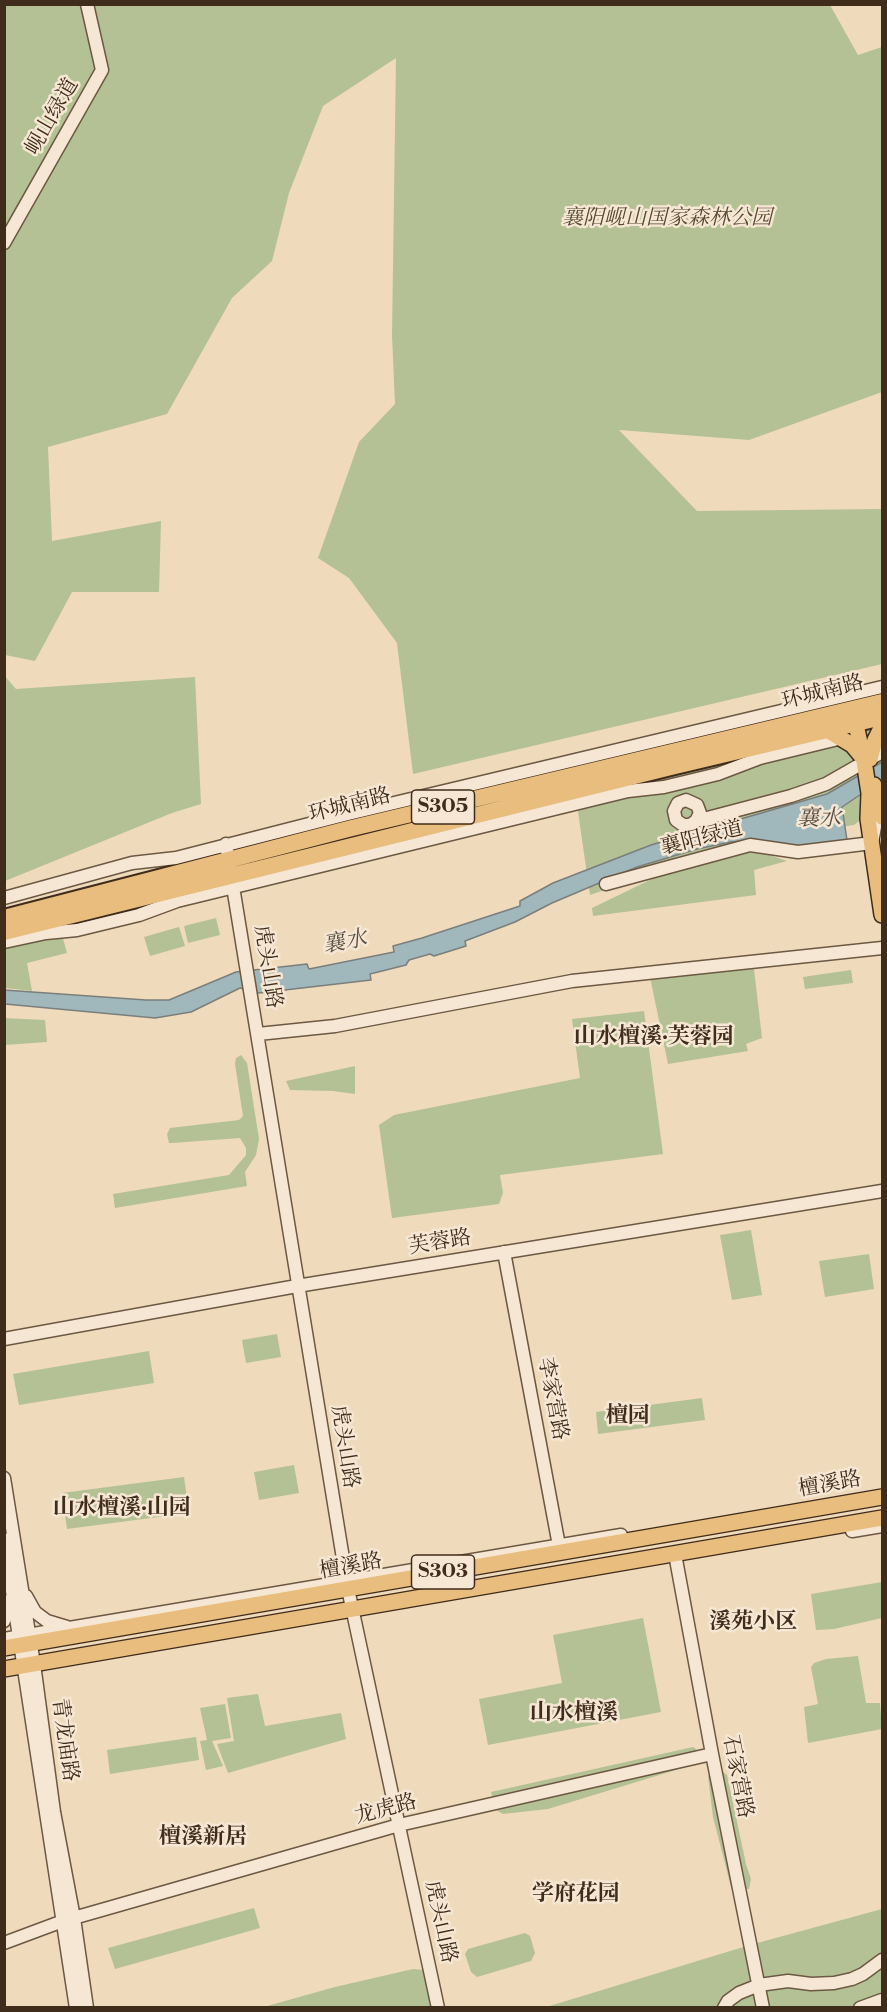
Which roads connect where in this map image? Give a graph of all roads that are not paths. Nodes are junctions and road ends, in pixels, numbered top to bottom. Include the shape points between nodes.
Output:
1 (87, 4) edge
2 (4, 243) edge
3 (882, 687) edge
4 (882, 702) edge
5 (857, 708) junction
6 (882, 724) edge
7 (834, 734) junction
8 (872, 757) edge
9 (877, 802) edge
10 (689, 823) dead end
11 (872, 843) junction
12 (231, 867) junction
13 (606, 884) dead end
14 (4, 898) edge
15 (882, 915) edge
16 (4, 918) edge
17 (4, 932) edge
18 (4, 942) edge
19 (882, 948) edge
20 (258, 1034) junction
21 (882, 1191) edge
22 (504, 1252) junction
23 (297, 1286) junction
24 (4, 1339) edge
25 (4, 1478) edge
26 (882, 1491) edge
27 (882, 1497) edge
28 (882, 1518) edge
29 (882, 1526) edge
30 (4, 1539) edge
31 (560, 1548) junction
32 (675, 1557) junction
33 (347, 1585) junction
34 (17, 1591) junction
35 (352, 1613) junction
36 (4, 1621) edge
37 (71, 1628) junction
38 (4, 1639) edge
39 (25, 1640) junction
40 (4, 1648) edge
41 (29, 1668) junction
42 (4, 1669) edge
43 (4, 1675) edge
44 (712, 1754) junction
45 (399, 1826) junction
46 (69, 1920) junction
47 (4, 1943) edge
48 (882, 1960) edge
49 (759, 1985) junction
50 (882, 2000) edge
51 (76, 2007) edge
52 (87, 2007) edge
53 (438, 2007) edge
54 (724, 2007) edge
55 (763, 2007) edge
56 (860, 2007) edge

1 - 2 street, 岘山绿道 via 102,70
3 - 5 street
4 - 5 highway, 环城南路 / S305
5 - 6 highway, 环城南路 / S305
5 - 7 highway, 环城南路 / S305
5 - 8 main road
5 - 12 highway, 环城南路 / S305 via 352,828
6 - 8 main road
7 - 8 main road
7 - 12 highway, 环城南路 / S305
8 - 9 main road
8 - 10 street, 襄阳绿道 via 826,784
9 - 11 main road via 868,819
11 - 13 street, 襄阳绿道 via 798,852 750,845
11 - 15 main road
12 - 14 street via 176,858 132,863
12 - 16 highway, 环城南路 / S305
12 - 17 highway, 环城南路 / S305
12 - 18 street via 177,901 139,915
12 - 20 street, 虎头山路
19 - 20 street via 572,981 335,1026
20 - 23 street, 虎头山路
21 - 22 street, 芙蓉路
22 - 23 street, 芙蓉路
22 - 31 street, 李家营路
23 - 24 street, 芙蓉路
23 - 33 street, 虎头山路
25 - 34 street, 青龙庙路
26 - 31 street
27 - 31 main road, 檀溪路 / S303
28 - 32 main road, 檀溪路 / S303
29 - 32 street
30 - 34 street, 青龙庙路
31 - 33 main road, 檀溪路 / S303
32 - 35 main road, 檀溪路 / S303
32 - 44 street, 石家营路
33 - 35 street, 虎头山路
33 - 37 street
33 - 39 main road, 檀溪路 / S303
34 - 36 street
34 - 37 street via 47,1622
34 - 39 street, 青龙庙路
35 - 41 main road, 檀溪路 / S303
35 - 45 street, 虎头山路
37 - 39 street
38 - 39 street
39 - 40 main road, 檀溪路 / S303
39 - 41 street, 青龙庙路
41 - 42 main road, 檀溪路 / S303
41 - 43 street
41 - 46 street, 青龙庙路
44 - 45 street, 龙虎路
44 - 49 street, 石家营路
45 - 46 street, 龙虎路
45 - 53 street, 虎头山路
46 - 47 street, 龙虎路
46 - 51 street, 青龙庙路
46 - 52 street, 青龙庙路
48 - 49 street via 863,1974 843,1981
49 - 54 street via 740,1993
49 - 55 street, 石家营路
50 - 56 street

